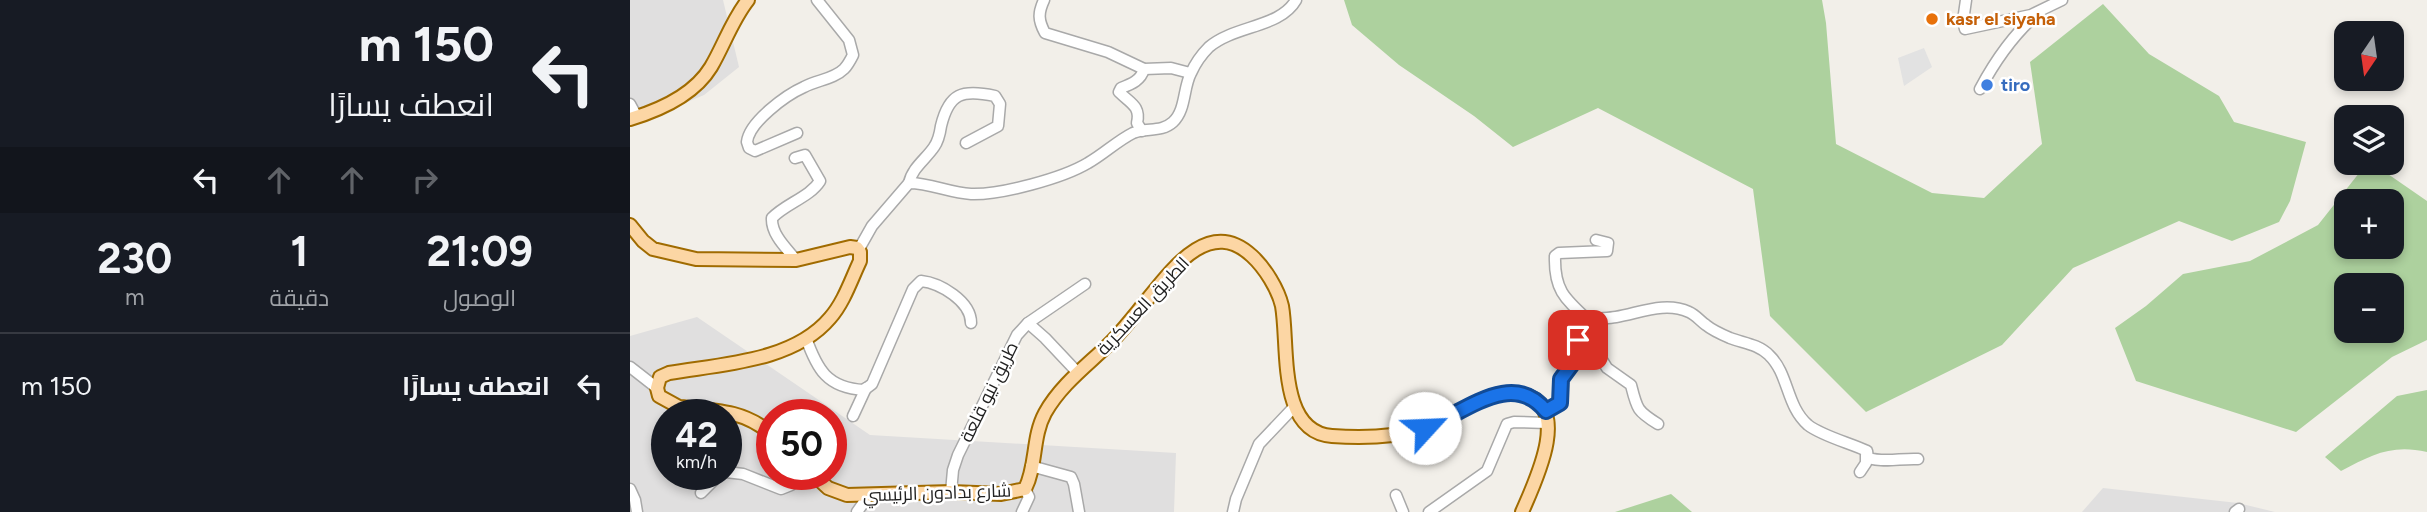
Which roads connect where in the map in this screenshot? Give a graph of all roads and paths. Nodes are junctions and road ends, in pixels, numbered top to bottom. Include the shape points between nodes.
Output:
1 (748, 0) edge
2 (817, 0) edge
3 (1044, 0) edge
4 (1296, 0) edge
5 (1966, 0) edge
6 (2062, 0) edge
7 (2039, 12) junction
8 (1144, 69) junction
9 (1190, 74) junction
10 (1980, 89) dead end
11 (630, 104) edge
12 (633, 118) edge
13 (1142, 131) junction
14 (797, 133) dead end
15 (966, 143) dead end
16 (795, 158) dead end
17 (909, 183) junction
18 (630, 225) edge
19 (1596, 240) dead end
20 (859, 249) junction
21 (796, 260) junction
22 (1085, 284) dead end
23 (1587, 320) junction
24 (971, 323) dead end
25 (1028, 323) junction
26 (806, 338) junction
27 (630, 367) edge
28 (1079, 373) junction
29 (657, 388) junction
30 (866, 388) junction
31 (664, 399) edge
32 (1295, 406) junction
33 (853, 416) dead end
34 (1547, 417) junction
35 (1658, 424) dead end
36 (1867, 451) junction
37 (1918, 459) dead end
38 (1031, 466) junction
39 (1860, 472) dead end
40 (630, 489) edge
41 (1025, 489) junction
42 (704, 490) edge
43 (832, 490) edge
44 (951, 492) junction
45 (701, 493) dead end
46 (869, 495) junction
47 (1396, 495) dead end
48 (636, 512) edge
49 (857, 512) edge
50 (1022, 512) edge
51 (1079, 512) edge
52 (1233, 512) edge
53 (1403, 512) edge
54 (1429, 512) edge
55 (1522, 512) edge

1 - 12 main road via 699,82 668,104
2 - 14 street via 849,40 853,55 844,69 804,87 761,118 747,142 755,151
3 - 8 street via 1038,20 1045,33 1108,52
4 - 9 street via 1277,18 1213,44
5 - 7 street via 1965,29
6 - 7 street
7 - 10 street via 2001,53
8 - 9 street via 1171,68
8 - 13 street via 1142,76 1119,92 1136,105
9 - 13 street via 1175,120 1160,129
11 - 12 street
13 - 17 street via 1069,172 993,192 958,192
15 - 17 street via 998,126 1000,104 995,96 973,94 953,99 946,107 937,143
16 - 21 street via 804,155 820,181 772,218 775,234
17 - 20 street via 872,226
18 - 21 main road via 650,247 677,256
19 - 23 street via 1608,243 1608,251 1555,256 1559,290
20 - 21 main road via 850,247
20 - 26 main road via 860,261 839,305 826,323
22 - 25 street, طريق نيو قلعة
23 - 34 street via 1577,328 1579,352 1561,379 1560,403
23 - 35 street via 1587,336 1607,368 1631,385 1636,407
23 - 36 street via 1658,307 1688,311 1707,326 1770,356 1789,400 1808,424
24 - 30 street via 969,312 951,293 921,281 913,289 872,384
25 - 28 street
25 - 44 street, طريق نيو قلعة via 1012,342 958,455
26 - 29 main road via 762,356 665,374
26 - 30 street via 821,373 837,384
27 - 29 street
28 - 32 main road, الطريق العسكرية via 1186,258 1204,245 1225,240 1259,263 1282,304
28 - 38 main road, الطريق العسكرية via 1044,416
29 - 31 main road
30 - 33 street
32 - 34 main road, الطريق العسكرية via 1307,427 1332,436 1413,431 1506,393 1535,399
32 - 52 street via 1259,444
34 - 54 street via 1507,424 1487,471
34 - 55 main road via 1542,462
36 - 37 street via 1868,458 1880,461
36 - 39 street
38 - 41 main road, الطريق العسكرية
38 - 51 street via 1071,478
40 - 48 street
41 - 44 main road, شارع بدادون الرئيسي via 1001,494
41 - 50 street via 1029,497
42 - 45 street
43 - 46 main road, شارع بدادون الرئيسي
44 - 46 main road, شارع بدادون الرئيسي
46 - 49 street
47 - 53 street

